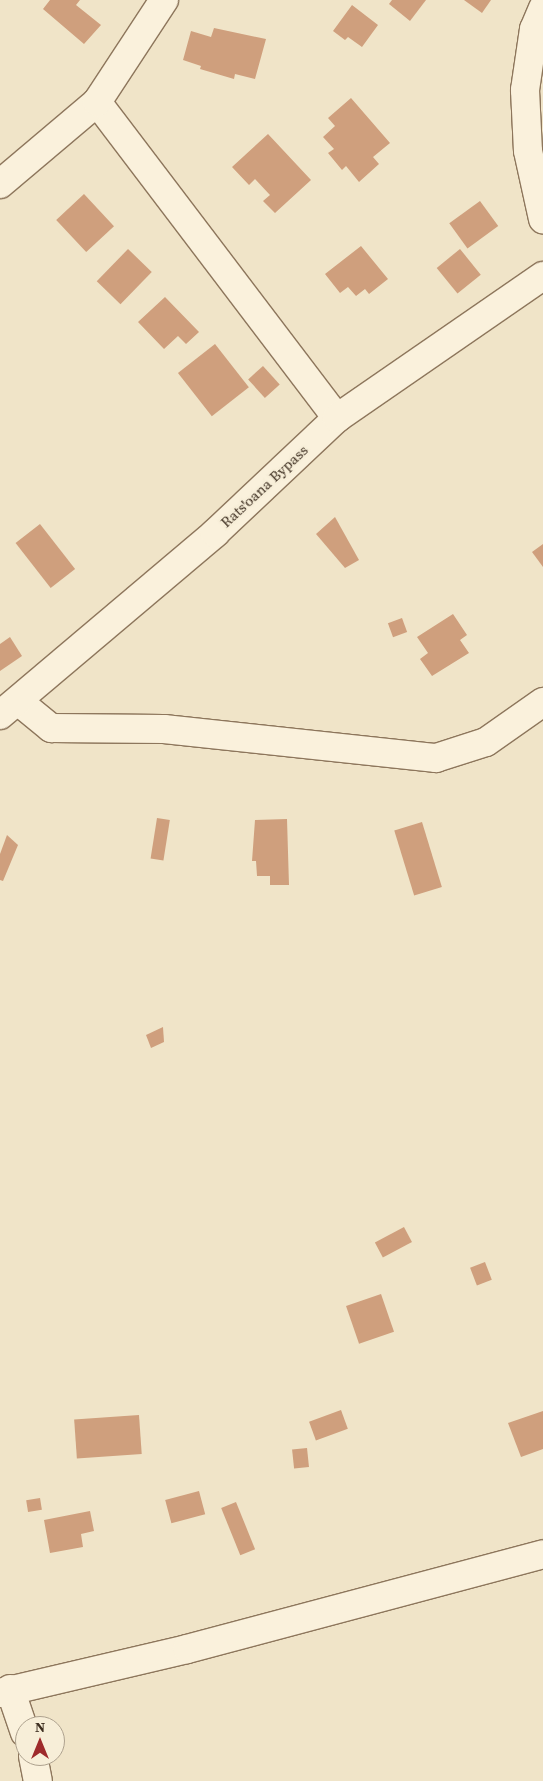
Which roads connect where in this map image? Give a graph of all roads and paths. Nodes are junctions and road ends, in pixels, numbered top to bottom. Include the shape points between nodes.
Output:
1 (164, 0) edge
2 (543, 8) edge
3 (97, 102) junction
4 (0, 184) edge
5 (543, 218) edge
6 (543, 276) edge
7 (337, 418) junction
8 (543, 702) edge
9 (9, 708) edge
10 (543, 1554) edge
11 (5, 1691) edge
12 (17, 1716) edge
13 (35, 1766) edge
14 (38, 1781) edge

1 - 3 street
2 - 5 street via 534,29 526,90 528,151
3 - 4 street
3 - 7 street
6 - 7 street, Rats'oana Bypass
7 - 9 street, Rats'oana Bypass via 214,533
8 - 9 street via 486,742 436,758 164,729 51,728
10 - 11 street via 187,1649
11 - 12 street
13 - 14 street

